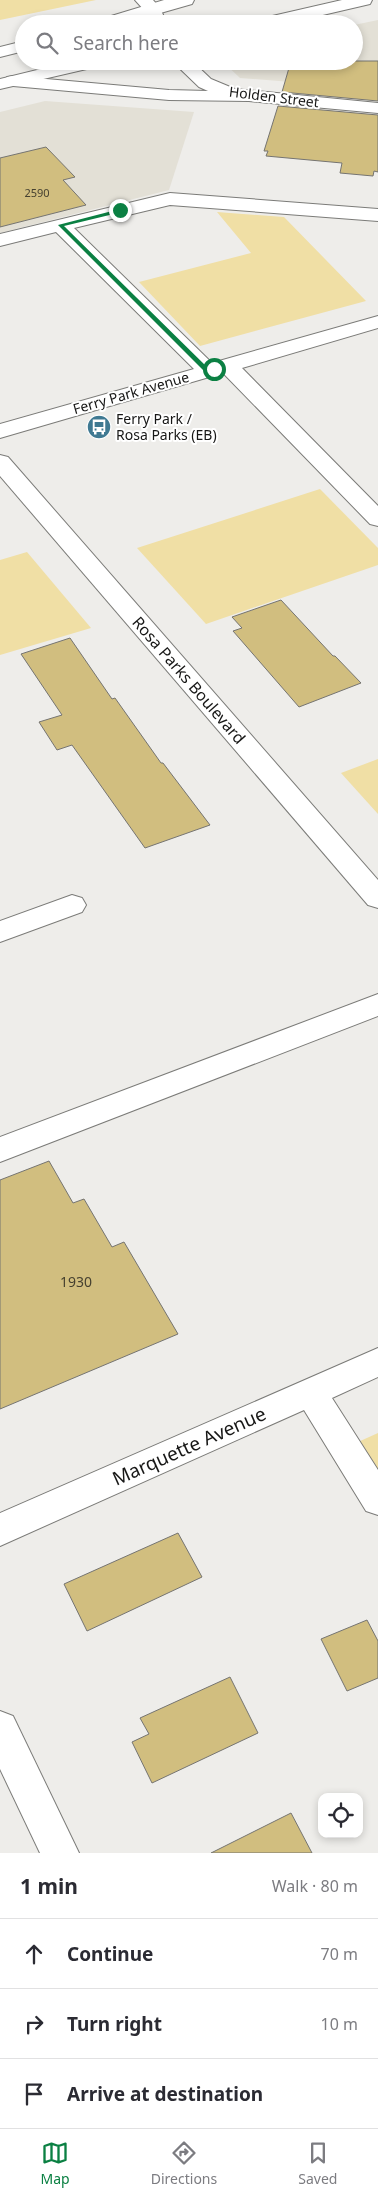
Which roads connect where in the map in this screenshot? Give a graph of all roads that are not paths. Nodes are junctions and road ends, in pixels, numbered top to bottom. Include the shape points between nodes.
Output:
1 (186, 0) edge
2 (364, 0) edge
3 (148, 4) edge
4 (124, 15) edge
5 (154, 15) edge
6 (300, 15) edge
7 (15, 48) edge
8 (0, 52) edge
9 (59, 70) edge
10 (191, 70) edge
11 (7, 82) edge
12 (243, 96) junction
13 (378, 108) edge
14 (378, 215) edge
15 (60, 225) junction
16 (0, 240) edge
17 (378, 322) edge
18 (217, 368) junction
19 (0, 432) edge
20 (0, 462) edge
21 (378, 520) edge
22 (378, 898) edge
23 (72, 905) dead end
24 (0, 932) edge
25 (378, 1005) edge
26 (0, 1150) edge
27 (378, 1362) edge
28 (311, 1392) junction
29 (378, 1500) edge
30 (0, 1530) edge
31 (0, 1729) edge
32 (60, 1853) edge

1 - 3 street
2 - 6 street
3 - 4 street
3 - 5 street
7 - 8 street
9 - 11 street
10 - 12 street, Holden Street via 205,83 223,92
11 - 12 street via 169,95
12 - 13 street, Holden Street
14 - 15 street via 170,199
15 - 16 street
15 - 18 street
17 - 18 street, Ferry Park Avenue
18 - 19 street, Ferry Park Avenue
18 - 21 street
20 - 22 street, Rosa Parks Boulevard
23 - 24 street
25 - 26 street
27 - 28 street, Marquette Avenue
28 - 29 street
28 - 30 street, Marquette Avenue
31 - 32 street

